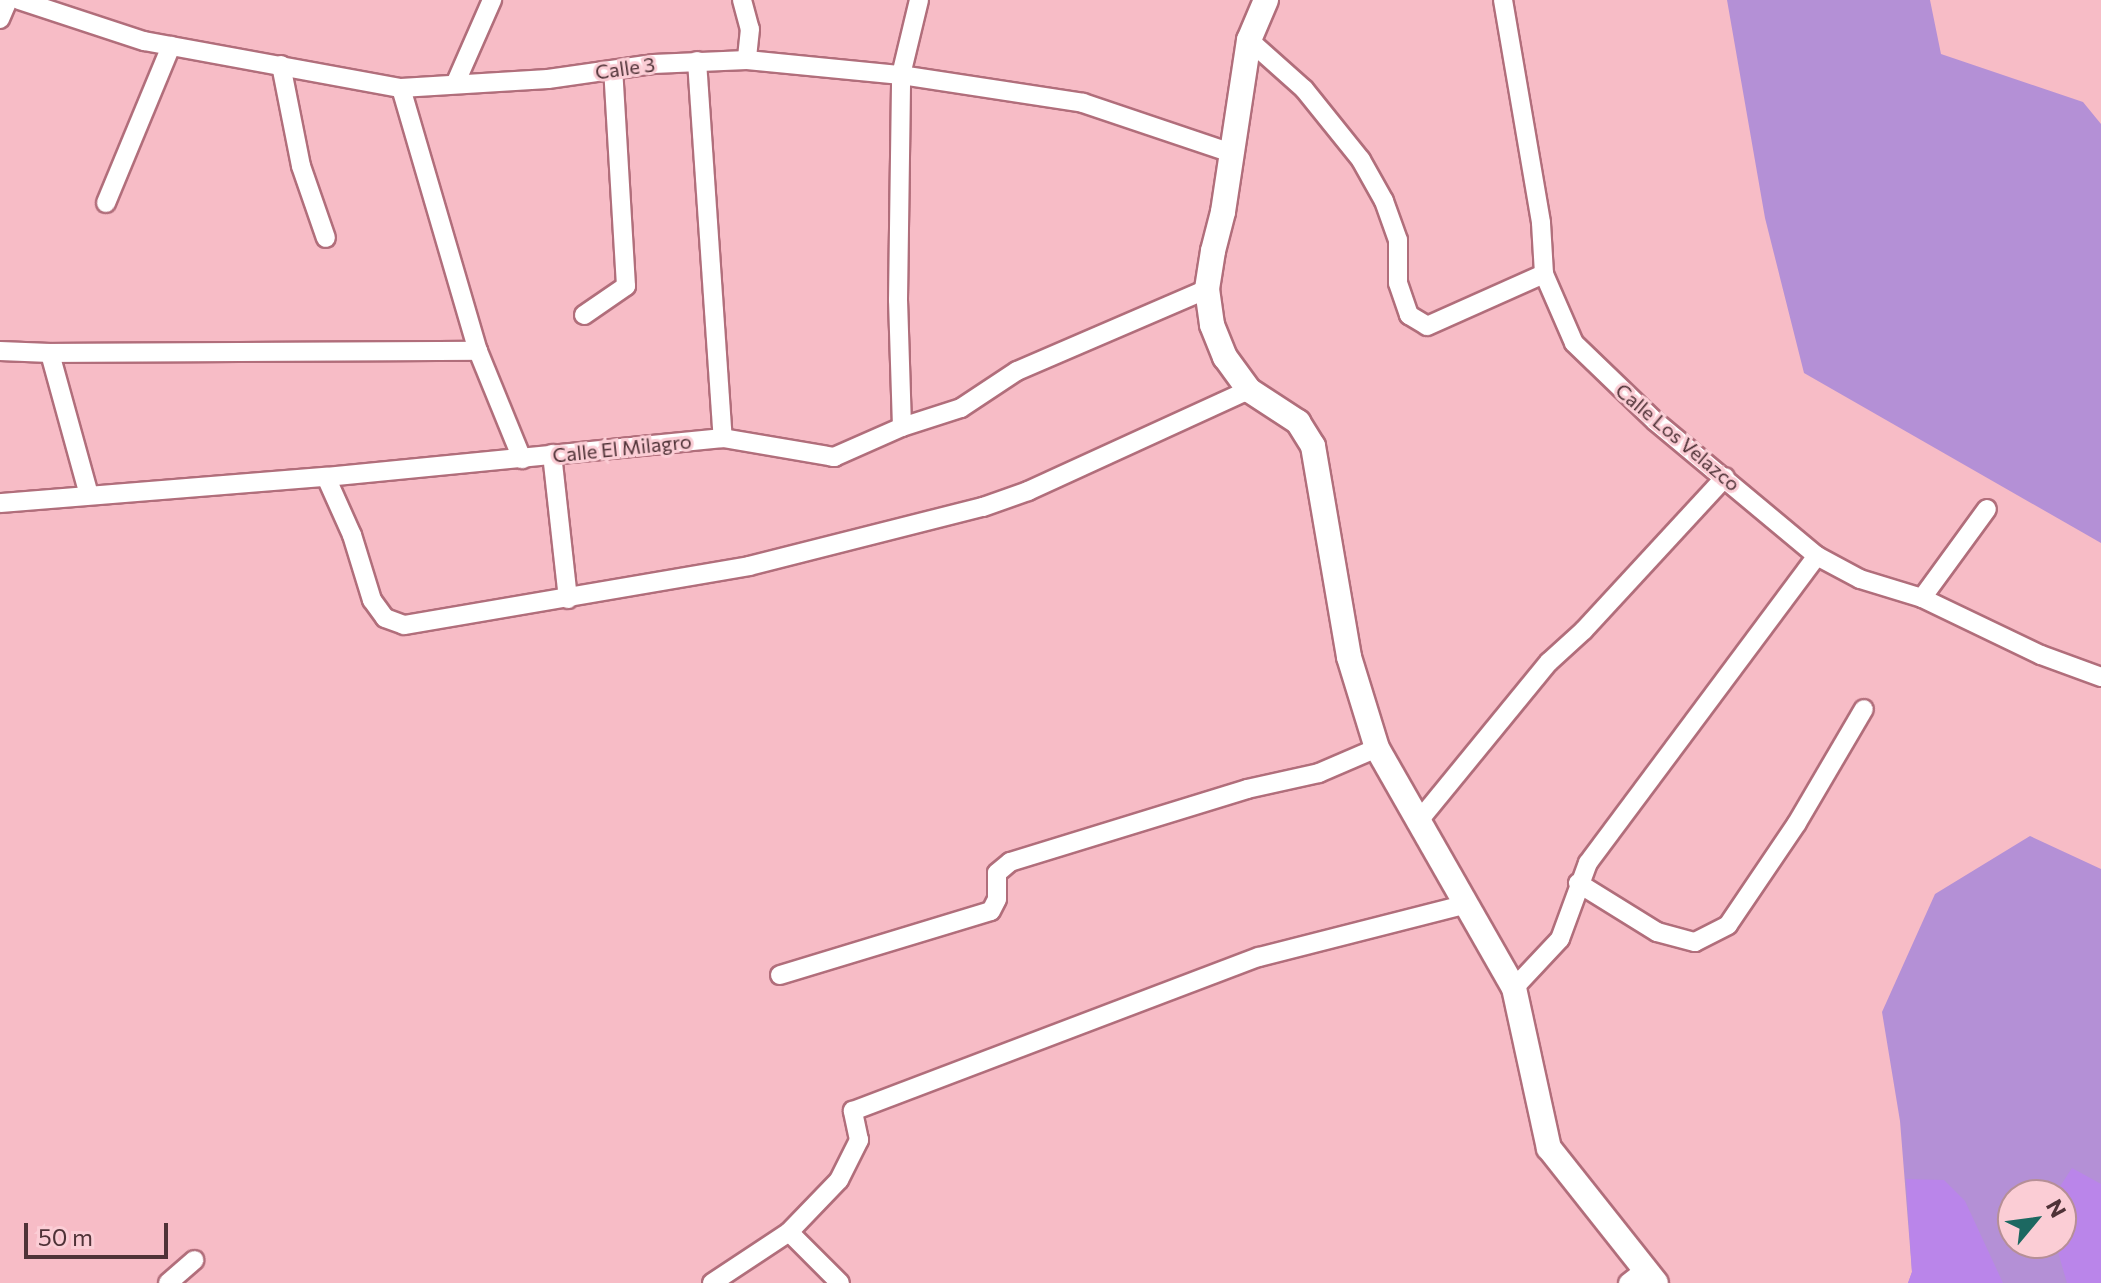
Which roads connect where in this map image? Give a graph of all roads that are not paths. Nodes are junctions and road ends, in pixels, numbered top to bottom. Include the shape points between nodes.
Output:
1 (8, 0) edge
2 (19, 0) edge
3 (492, 0) edge
4 (742, 0) edge
5 (919, 0) edge
6 (1266, 0) edge
7 (1503, 0) edge
8 (56, 5) edge
9 (0, 19) edge
10 (1249, 40) junction
11 (171, 46) junction
12 (747, 60) junction
13 (697, 61) junction
14 (281, 65) junction
15 (613, 70) junction
16 (901, 75) junction
17 (456, 82) junction
18 (401, 88) junction
19 (1232, 153) junction
20 (106, 203) dead end
21 (326, 238) dead end
22 (1544, 274) junction
23 (1207, 289) junction
24 (584, 315) dead end
25 (0, 351) edge
26 (478, 351) junction
27 (50, 353) junction
28 (1249, 390) junction
29 (902, 427) junction
30 (723, 438) junction
31 (552, 454) junction
32 (522, 459) junction
33 (326, 477) junction
34 (1725, 477) junction
35 (89, 495) junction
36 (0, 503) edge
37 (1987, 509) dead end
38 (1817, 556) junction
39 (1922, 598) junction
40 (568, 599) junction
41 (2101, 677) edge
42 (1864, 709) dead end
43 (1377, 748) junction
44 (1417, 823) junction
45 (1578, 883) junction
46 (1467, 904) junction
47 (780, 975) dead end
48 (1514, 988) junction
49 (789, 1232) junction
50 (194, 1260) dead end
51 (1643, 1278) edge
52 (168, 1283) edge
53 (712, 1283) edge
54 (840, 1283) edge

1 - 9 street
2 - 8 street, Calle 3
3 - 17 street
4 - 12 street via 750,29
5 - 16 street
6 - 10 street
7 - 22 street, Calle Los Velazco via 1539,207
8 - 11 street, Calle 3
10 - 19 street
10 - 22 street via 1304,89 1361,160 1398,240 1398,283 1409,315 1427,326
11 - 14 street, Calle 3
11 - 20 street
12 - 13 street, Calle 3
12 - 16 street, Calle 3
13 - 15 street, Calle 3
13 - 30 street
14 - 18 street, Calle 3
14 - 21 street via 301,166
15 - 17 street, Calle 3 via 548,79
15 - 24 street via 626,286
16 - 19 street, Calle 3 via 1083,103
16 - 29 street
17 - 18 street, Calle 3
18 - 26 street
19 - 23 street
22 - 34 street, Calle Los Velazco via 1574,343 1655,421
23 - 28 street via 1212,325 1225,357
23 - 29 street, Calle El Milagro via 1017,371 961,408
25 - 27 street
26 - 27 street
26 - 32 street
27 - 35 street
28 - 40 street via 983,507 749,566
28 - 43 street via 1298,422 1313,446 1349,657
29 - 30 street, Calle El Milagro via 834,457
30 - 31 street, Calle El Milagro
31 - 32 street, Calle El Milagro
31 - 40 street
32 - 33 street, Calle El Milagro
33 - 35 street, Calle El Milagro
33 - 40 street via 352,535 372,600 390,622 404,625
34 - 38 street, Calle Los Velazco
34 - 44 street via 1549,662
35 - 36 street, Calle El Milagro
37 - 39 street
38 - 39 street, Calle Los Velazco via 1860,579
38 - 45 street via 1658,765
39 - 41 street, Calle Los Velazco via 2041,655
42 - 45 street via 1797,823 1728,925 1695,942 1657,932
43 - 44 street
43 - 47 street via 1319,773 1247,789 1010,862 997,873 997,899 991,911
44 - 46 street
45 - 48 street via 1560,939
46 - 48 street
46 - 49 street via 1259,957 853,1111 859,1140 839,1180
48 - 51 street via 1549,1148
49 - 53 street
49 - 54 street
50 - 52 street

